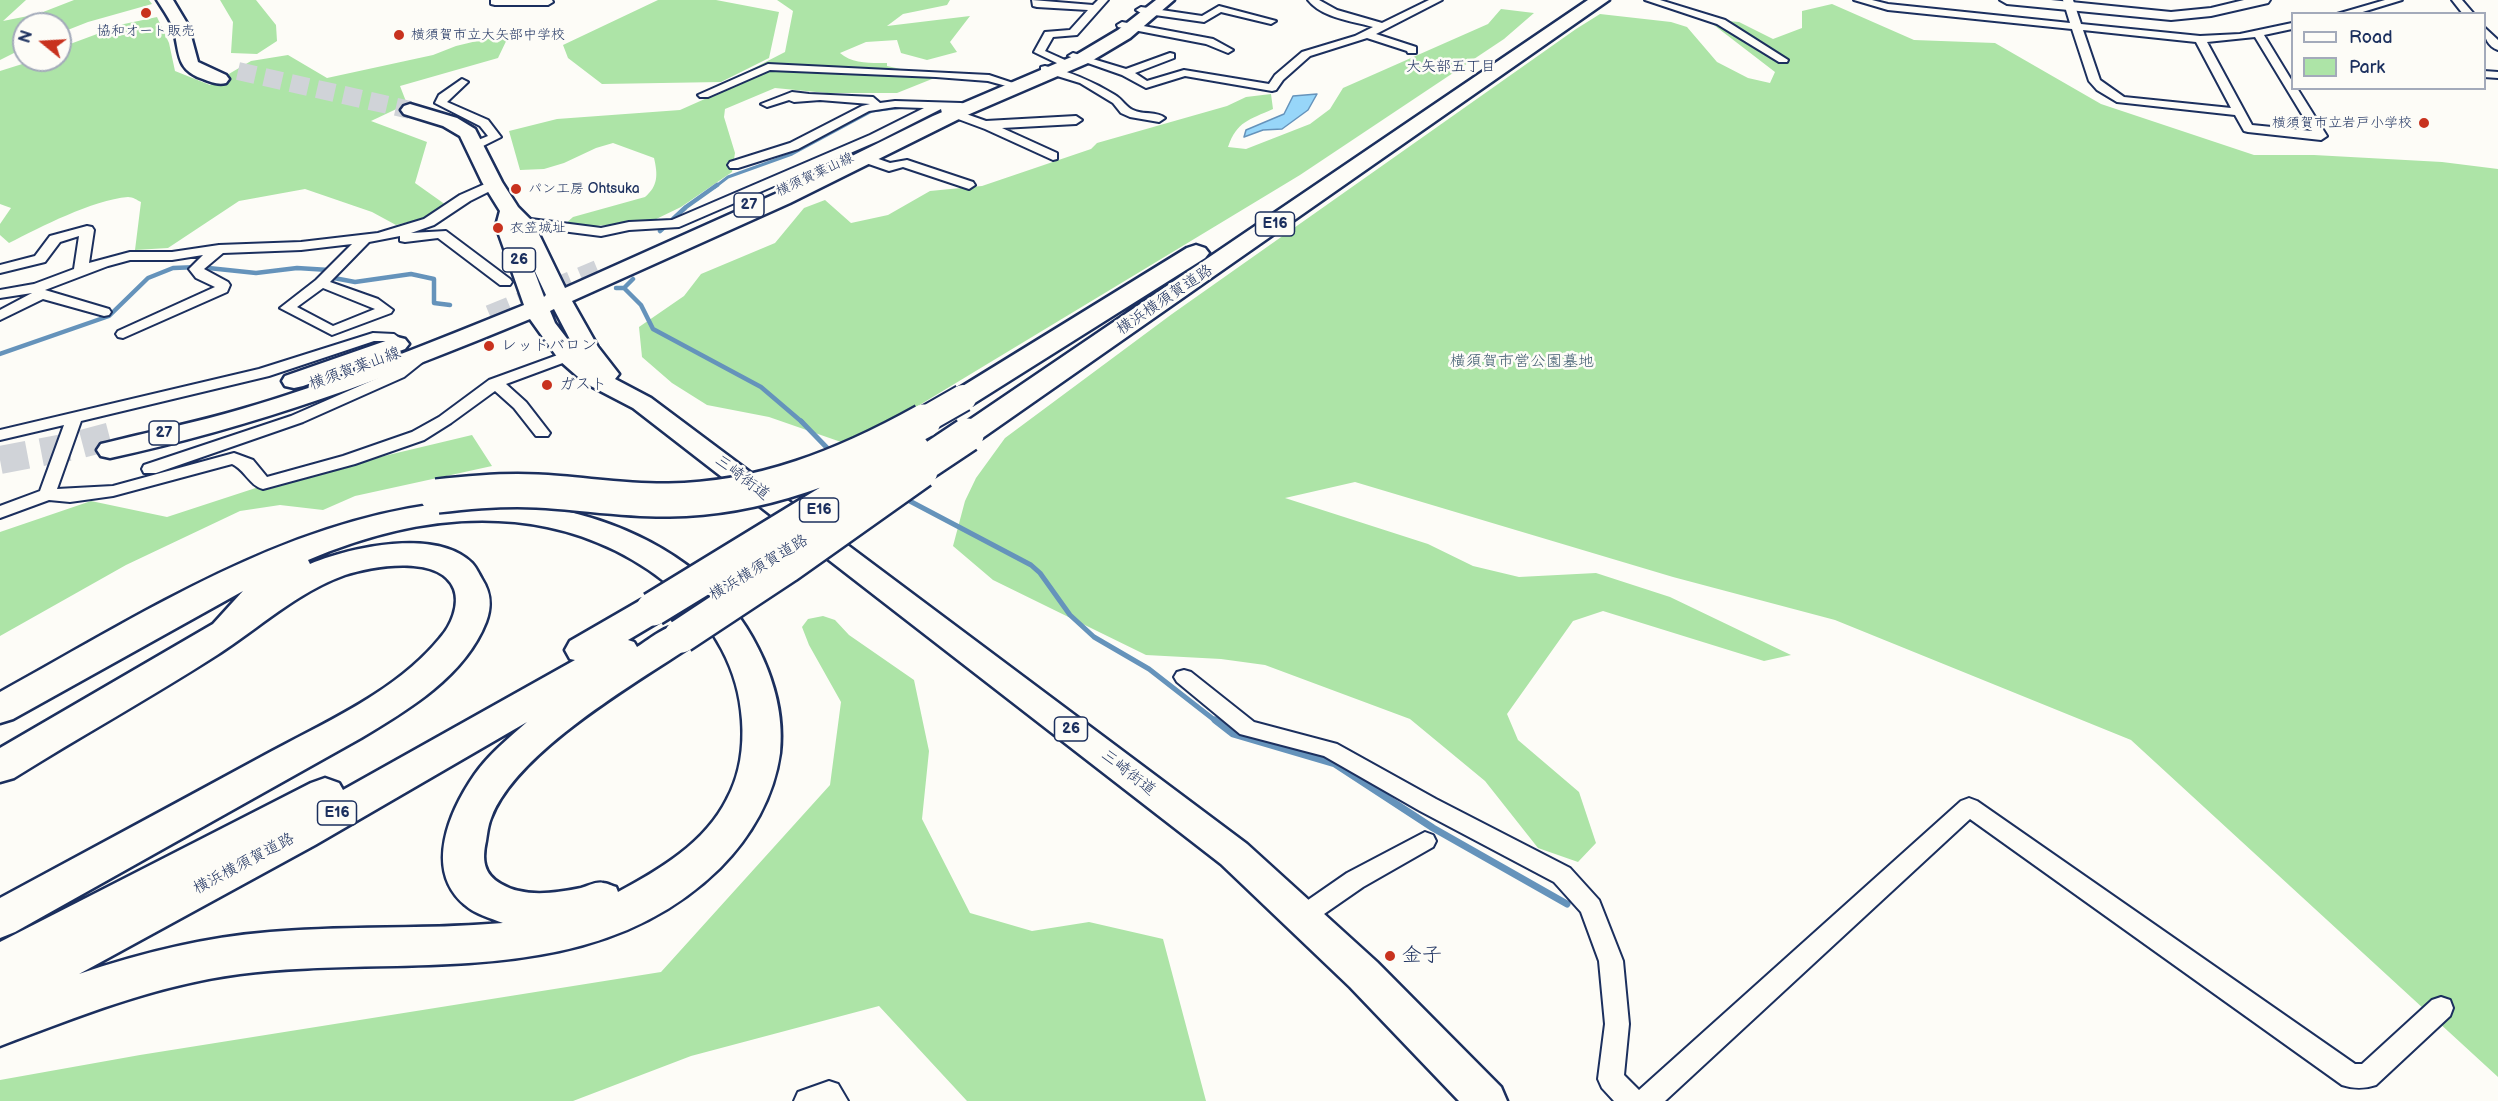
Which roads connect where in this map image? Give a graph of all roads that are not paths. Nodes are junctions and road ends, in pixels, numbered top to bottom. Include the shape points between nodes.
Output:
1 (165, 0) edge
2 (497, 0) edge
3 (1037, 0) edge
4 (1166, 0) edge
5 (1313, 0) edge
6 (1437, 0) edge
7 (1650, 0) edge
8 (1859, 0) edge
9 (1953, 0) edge
10 (2007, 0) edge
11 (2397, 0) edge
12 (2457, 0) edge
13 (549, 1) edge
14 (2250, 1) edge
15 (2069, 3) edge
16 (1100, 4) edge
17 (1583, 5) edge
18 (1149, 7) edge
19 (558, 10) dead end
20 (2350, 12) edge
21 (2467, 12) edge
22 (1956, 15) junction
23 (1271, 21) dead end
24 (1127, 26) junction
25 (1382, 26) junction
26 (2077, 27) junction
27 (2291, 27) edge
28 (2486, 32) edge
29 (1366, 34) junction
30 (2258, 34) junction
31 (183, 39) junction
32 (2200, 39) junction
33 (2498, 47) edge
34 (1228, 50) dead end
35 (1412, 51) dead end
36 (1170, 56) dead end
37 (1783, 60) dead end
38 (1063, 64) junction
39 (238, 70) tunnel mouth
40 (216, 71) junction
41 (1126, 73) junction
42 (462, 82) dead end
43 (1010, 84) junction
44 (2291, 87) edge
45 (2293, 90) edge
46 (704, 95) dead end
47 (767, 104) dead end
48 (877, 106) junction
49 (951, 109) junction
50 (2238, 112) junction
51 (404, 115) tunnel mouth
52 (1160, 118) dead end
53 (1076, 120) dead end
54 (986, 124) junction
55 (475, 146) junction
56 (1053, 156) dead end
57 (867, 159) junction
58 (734, 165) dead end
59 (494, 184) junction
60 (969, 185) dead end
61 (516, 216) junction
62 (360, 241) junction
63 (219, 249) junction
64 (0, 269) edge
65 (598, 271) tunnel mouth
66 (81, 272) junction
67 (505, 282) dead end
68 (321, 283) junction
69 (39, 291) junction
70 (0, 294) edge
71 (545, 295) junction
72 (104, 312) dead end
73 (0, 316) edge
74 (490, 316) tunnel mouth
75 (123, 334) dead end
76 (399, 343) junction
77 (577, 352) junction
78 (424, 354) junction
79 (495, 383) junction
80 (973, 402) junction
81 (75, 416) junction
82 (542, 433) dead end
83 (0, 435) edge
84 (111, 443) junction
85 (47, 494) junction
86 (70, 496) junction
87 (0, 512) edge
88 (668, 623) junction
89 (145, 628) junction
90 (226, 633) junction
91 (1184, 677) dead end
92 (0, 709) edge
93 (0, 770) edge
94 (1425, 841) dead end
95 (1303, 916) junction
96 (0, 918) edge
97 (0, 964) edge
98 (0, 994) edge
99 (2441, 1008) dead end
100 (0, 1025) edge
101 (1473, 1095) edge
102 (807, 1101) edge
103 (835, 1101) edge
104 (1631, 1101) edge
105 (1646, 1101) edge

1 - 31 main road via 180,25
2 - 13 street
3 - 16 street via 1037,4
4 - 18 main road, 横須賀葉山線 / 27
5 - 25 street via 1327,10
6 - 25 street
7 - 37 street via 1721,22
8 - 22 street
9 - 22 street
10 - 15 street
11 - 20 street
12 - 21 street
13 - 19 street via 544,6
14 - 15 street via 2211,12 2171,16
15 - 26 street
16 - 38 street via 1073,33 1049,34 1040,52
17 - 80 highway, 横浜横須賀道路 / E16
17 - 88 highway, 横浜横須賀道路 / E16, bridge via 967,435 881,501
18 - 23 street via 1204,20 1219,9
18 - 24 main road, 横須賀葉山線 / 27
22 - 26 street
24 - 34 street via 1209,42
24 - 38 main road, 横須賀葉山線 / 27
25 - 29 street
26 - 32 street
26 - 50 street via 2095,81 2121,100
27 - 30 street
28 - 33 street
29 - 35 street
29 - 41 street via 1306,54 1276,79 1272,88 1185,73 1146,85
30 - 32 street
30 - 44 street
31 - 40 main road
31 - 40 main road via 194,70
32 - 50 street
36 - 41 street
38 - 41 street
38 - 43 main road, 横須賀葉山線 / 27
38 - 49 main road, 横須賀葉山線 / 27
38 - 52 street via 1117,101 1125,111
39 - 40 main road
42 - 55 street via 441,103 484,123 495,137
43 - 46 street via 989,78 936,74 768,67
43 - 49 main road, 横須賀葉山線 / 27
45 - 50 street via 2321,136 2248,128
47 - 48 street via 792,95 873,100
48 - 49 street
48 - 58 street via 855,113 794,146
49 - 54 street
49 - 57 main road
49 - 61 street via 674,224 601,232
49 - 65 main road, 横須賀葉山線 / 27
49 - 71 main road
51 - 55 main road
53 - 54 street
54 - 56 street
55 - 59 main road, 三崎街道 / 26
57 - 60 street via 889,167 903,163
57 - 71 main road
59 - 61 main road, 三崎街道 / 26
59 - 62 street via 429,222
61 - 71 main road, 三崎街道 / 26 via 507,226
62 - 63 street
62 - 67 street via 441,234
62 - 68 street
63 - 66 street via 172,256 130,256
63 - 75 street via 196,269 223,285 222,289
64 - 66 street via 40,259 55,239 87,230
66 - 69 street
68 - 68 street via 287,308 332,331 386,310
69 - 70 street
69 - 72 street
69 - 73 street
71 - 76 main road
71 - 77 main road, 三崎街道 / 26 via 544,324
71 - 78 main road
74 - 84 main road, 横須賀葉山線 / 27 via 351,372 218,415
76 - 81 street via 389,337 373,337 264,373
76 - 84 main road
77 - 79 street
77 - 95 main road, 三崎街道 / 26 via 594,378 626,393 846,556 1234,854
78 - 84 main road via 360,380 251,415 155,442
78 - 86 street via 399,374 297,419
79 - 82 street via 520,405
79 - 86 street via 418,436 263,484 247,464 234,458 113,491
80 - 88 highway, 横浜横須賀道路 / E16, bridge via 805,518
80 - 89 highway, bridge via 845,463 745,492 672,500 516,490 437,496 386,509 291,548
81 - 83 street
81 - 85 street
85 - 86 street
85 - 87 street
88 - 90 highway via 507,763 476,805 464,836 462,863 466,873 482,895 527,911 591,903 657,872 695,840 728,790 739,758 739,703 722,653 690,607 632,563 569,536 501,521 450,522 389,531 314,556 273,579
88 - 97 highway, 横浜横須賀道路 / E16 via 371,769
88 - 98 highway, 横浜横須賀道路 / E16 via 301,833
89 - 92 highway
89 - 100 highway via 284,556 352,531 444,512 498,510 553,517 632,545 678,574 705,597 728,627 752,677 762,733 759,766 746,802 728,831 706,854 664,889 600,921 550,936 487,945 272,950 221,957 164,969
90 - 93 highway
90 - 96 highway via 315,574 379,555 422,556 447,563 470,584 473,601 469,621 454,646 418,681 393,698 225,796
91 - 104 street via 1246,728 1330,750 1562,875 1591,908 1611,962 1617,1024 1611,1079
94 - 95 street via 1355,880
95 - 101 main road, 三崎街道 / 26 via 1424,1033
99 - 105 street via 2367,1076 2351,1076 1969,807
102 - 103 street via 829,1093

